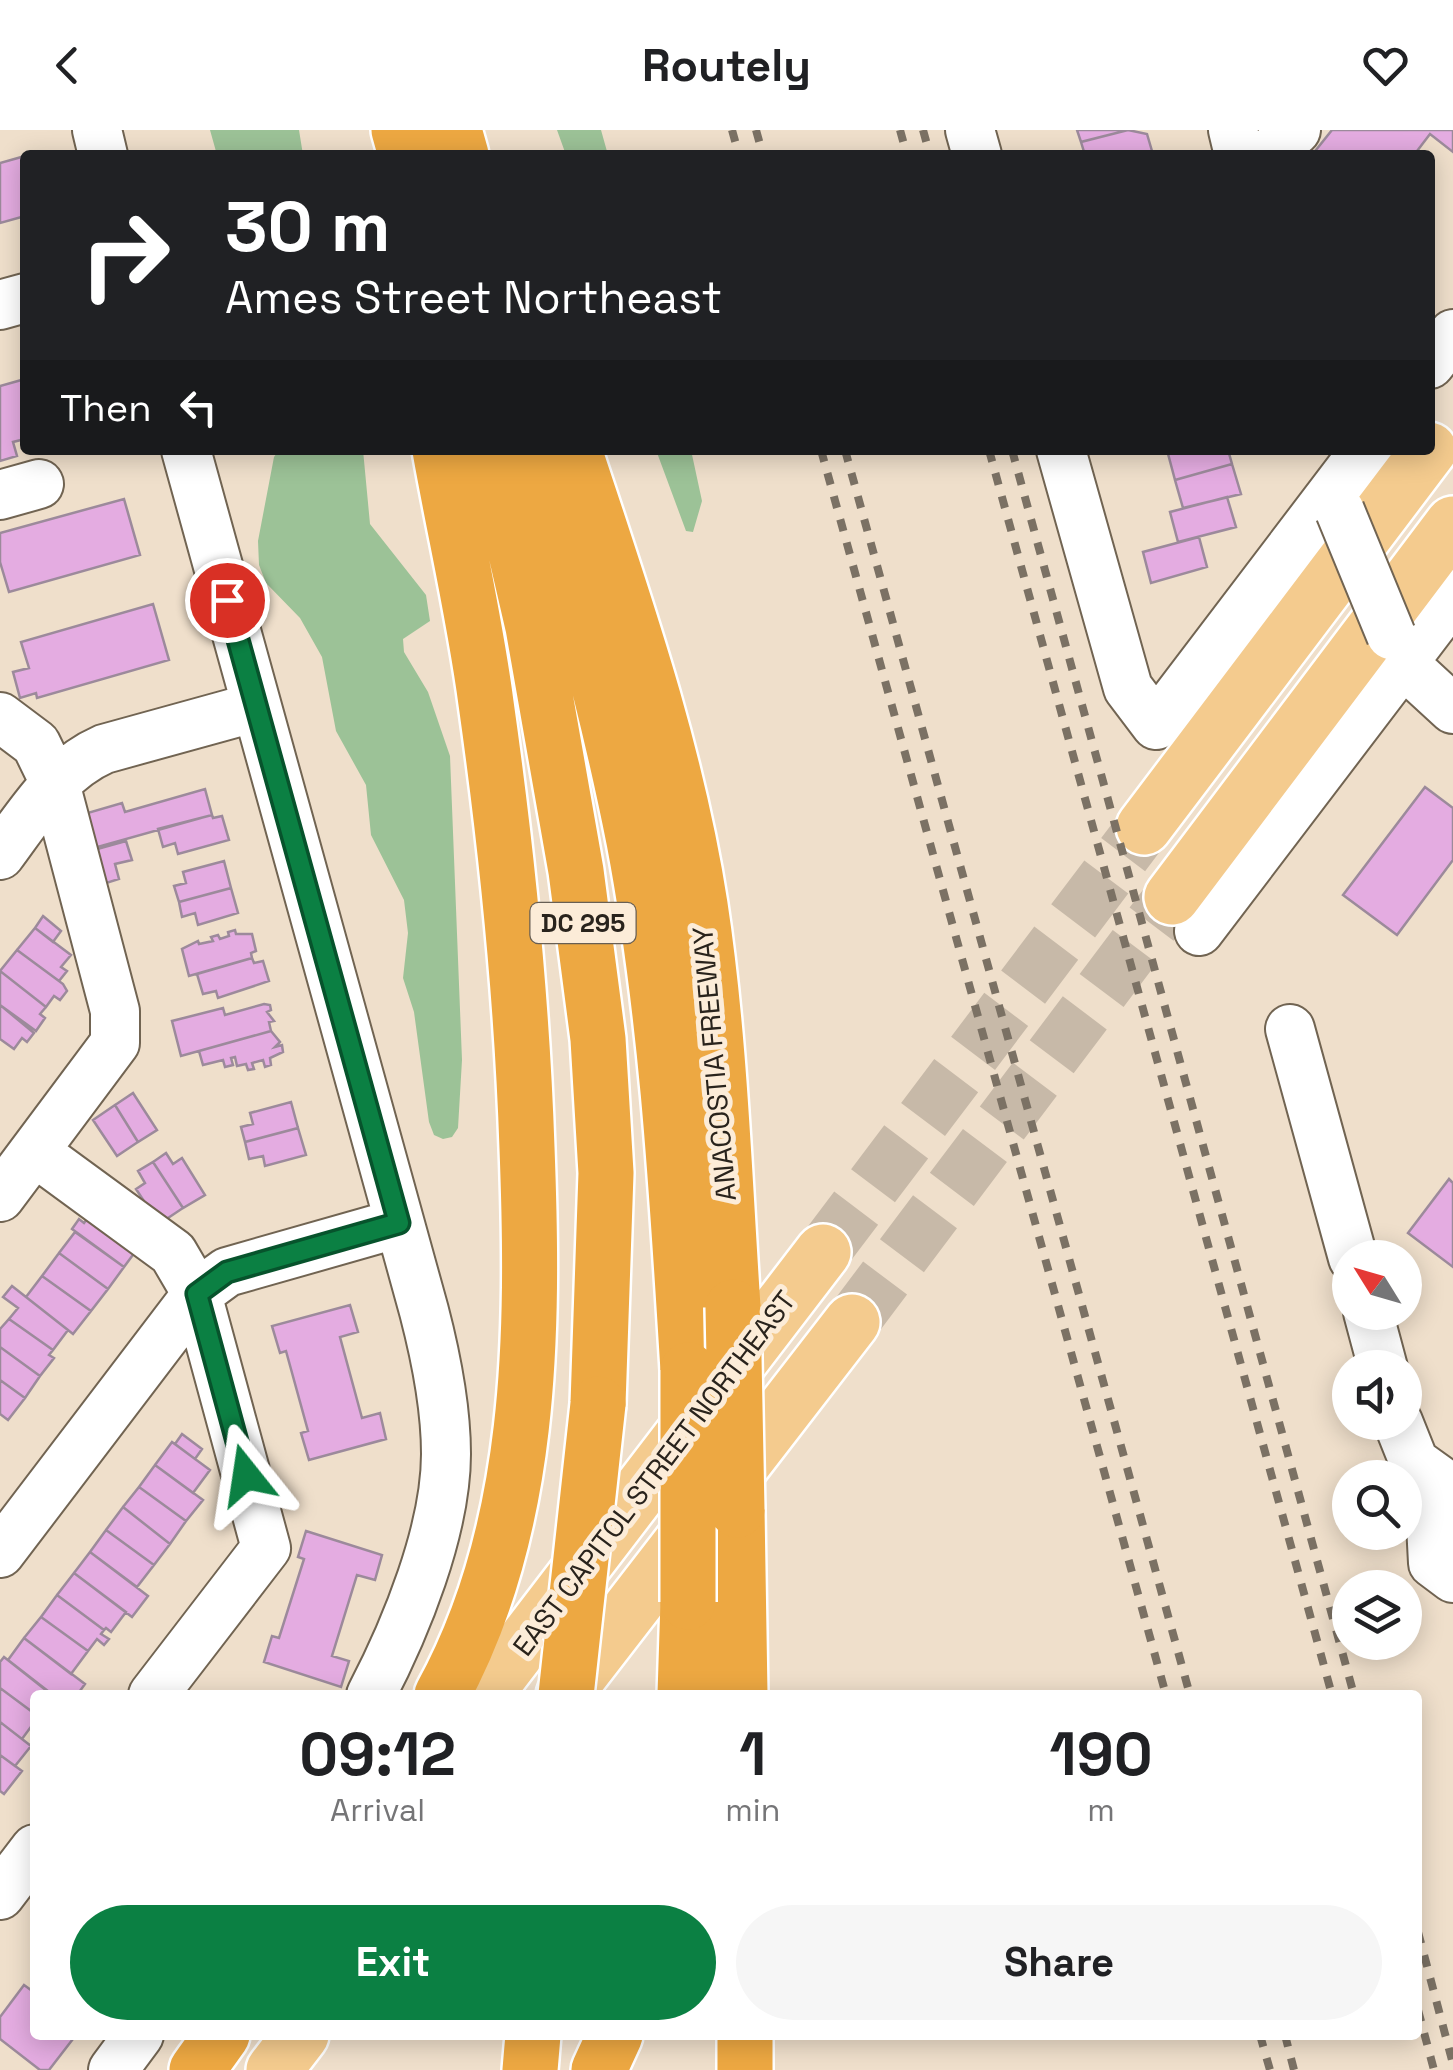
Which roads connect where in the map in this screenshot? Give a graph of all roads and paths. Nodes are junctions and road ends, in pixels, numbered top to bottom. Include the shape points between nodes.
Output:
1 (399, 130) edge
2 (1296, 130) edge
3 (448, 148) edge
4 (1273, 150) edge
5 (1453, 334) edge
6 (1435, 357) edge
7 (1453, 418) edge
8 (1435, 441) edge
9 (187, 455) edge
10 (441, 455) edge
11 (493, 455) edge
12 (538, 455) edge
13 (576, 455) edge
14 (1061, 455) edge
15 (1360, 455) edge
16 (1424, 455) edge
17 (1332, 485) edge
18 (1453, 524) edge
19 (1453, 598) edge
20 (1397, 650) junction
21 (256, 707) junction
22 (1453, 710) edge
23 (0, 717) edge
24 (55, 783) junction
25 (1144, 827) tunnel mouth
26 (0, 856) edge
27 (1186, 914) joint
28 (1290, 1029) dead end
29 (34, 1152) junction
30 (0, 1197) edge
31 (399, 1223) junction
32 (1348, 1240) edge
33 (823, 1252) tunnel mouth
34 (197, 1294) junction
35 (852, 1322) tunnel mouth
36 (1405, 1440) edge
37 (1453, 1492) edge
38 (0, 1553) edge
39 (1443, 1570) edge
40 (157, 1690) edge
41 (373, 1690) edge
42 (444, 1690) edge
43 (488, 1690) edge
44 (566, 1690) edge
45 (569, 1690) edge
46 (685, 1690) edge
47 (740, 1690) edge
48 (30, 1855) edge
49 (0, 1894) edge
50 (136, 2040) edge
51 (220, 2040) edge
52 (297, 2040) edge
53 (533, 2040) edge
54 (613, 2040) edge
55 (744, 2040) edge
56 (113, 2070) edge
57 (198, 2070) edge
58 (274, 2070) edge
59 (530, 2070) edge
60 (599, 2070) edge
61 (746, 2070) edge

1 - 3 highway
2 - 4 street
5 - 6 street
7 - 8 main road
9 - 21 street
10 - 42 highway via 486,700 522,1002 532,1290 522,1433 497,1560
11 - 44 highway, DC 295, bridge via 533,627 576,871 598,1038 606,1173 598,1404
12 - 46 highway, bridge via 634,841 658,996 688,1370
13 - 47 highway, ANACOSTIA FREEWAY, bridge via 679,794 700,906 733,1307
14 - 17 street via 1128,688 1156,725
15 - 17 street
16 - 25 main road
17 - 20 street, bridge
18 - 27 main road
19 - 20 street
20 - 22 street
20 - 27 street
21 - 24 street via 104,750
21 - 31 street
23 - 24 street via 36,744
24 - 26 street
24 - 29 street via 115,1011 116,1042
28 - 32 street
29 - 30 street
29 - 34 street via 172,1253
31 - 34 street via 227,1272
31 - 41 street via 436,1363 446,1466 422,1569
33 - 43 main road, EAST CAPITOL STREET NORTHEAST
34 - 38 street
34 - 40 street via 266,1548
35 - 45 main road
36 - 37 street via 1414,1462
37 - 39 street via 1431,1524
48 - 49 street
50 - 56 street
51 - 57 highway
52 - 58 main road
53 - 59 highway
54 - 60 highway
55 - 61 highway

